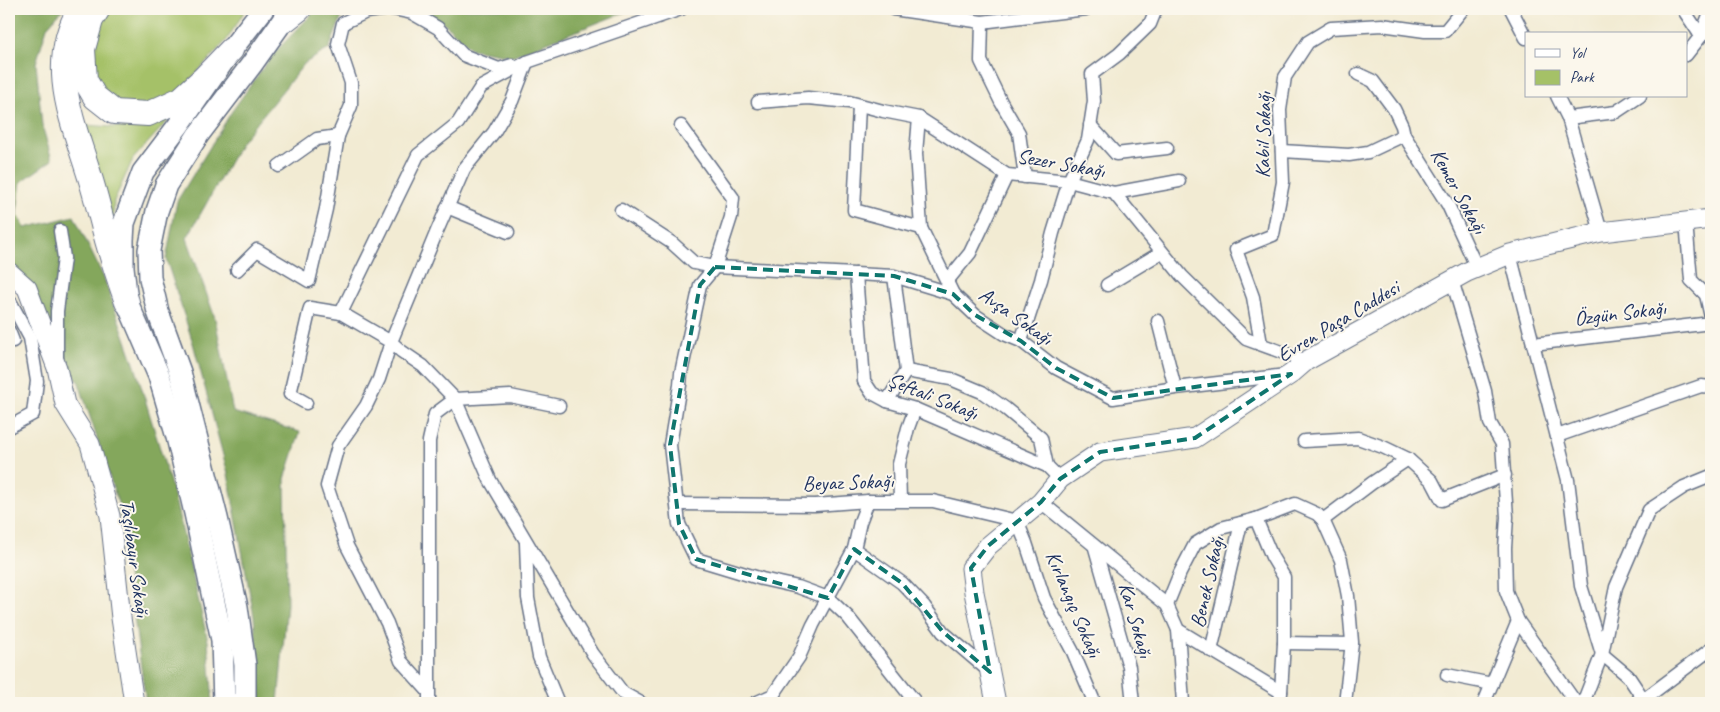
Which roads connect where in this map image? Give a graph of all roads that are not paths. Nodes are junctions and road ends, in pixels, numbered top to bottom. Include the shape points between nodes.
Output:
1 (80, 9) edge
2 (98, 9) edge
3 (389, 9) edge
4 (393, 9) edge
5 (681, 9) edge
6 (894, 9) edge
7 (1086, 9) edge
8 (1156, 9) edge
9 (1464, 9) edge
10 (1511, 9) edge
11 (1682, 9) edge
12 (262, 10) edge
13 (1711, 10) edge
14 (291, 12) edge
15 (982, 22) junction
16 (1525, 36) edge
17 (1701, 36) junction
18 (230, 50) junction
19 (1688, 52) edge
20 (527, 62) junction
21 (1358, 74) dead end
22 (1558, 98) edge
23 (1637, 98) edge
24 (758, 102) dead end
25 (859, 106) junction
26 (919, 118) junction
27 (1568, 118) junction
28 (1090, 125) junction
29 (681, 126) dead end
30 (338, 136) junction
31 (1404, 136) junction
32 (1167, 148) dead end
33 (1282, 151) junction
34 (279, 166) dead end
35 (1007, 175) junction
36 (1025, 177) junction
37 (1069, 181) junction
38 (1179, 181) dead end
39 (1114, 193) junction
40 (447, 207) junction
41 (621, 210) dead end
42 (1711, 219) edge
43 (1686, 222) junction
44 (921, 228) junction
45 (60, 231) dead end
46 (508, 232) dead end
47 (1601, 232) junction
48 (1162, 252) junction
49 (1510, 254) junction
50 (715, 267) junction
51 (1477, 268) junction
52 (238, 270) dead end
53 (9, 272) edge
54 (856, 274) junction
55 (894, 276) junction
56 (948, 280) junction
57 (1452, 280) junction
58 (1107, 285) dead end
59 (954, 294) junction
60 (1708, 294) edge
61 (9, 299) edge
62 (127, 302) junction
63 (341, 313) junction
64 (1711, 317) edge
65 (1158, 321) dead end
66 (1711, 323) edge
67 (1021, 341) junction
68 (392, 342) junction
69 (1261, 344) junction
70 (1533, 344) junction
71 (1306, 361) junction
72 (57, 368) junction
73 (906, 371) junction
74 (1290, 374) junction
75 (1711, 387) edge
76 (1175, 388) junction
77 (455, 399) junction
78 (887, 402) junction
79 (306, 403) dead end
80 (559, 406) dead end
81 (916, 409) junction
82 (9, 427) edge
83 (1557, 436) junction
84 (1304, 441) dead end
85 (1408, 459) junction
86 (1047, 466) junction
87 (1505, 475) junction
88 (1711, 476) edge
89 (1060, 479) junction
90 (900, 500) junction
91 (868, 501) junction
92 (1041, 502) junction
93 (677, 504) junction
94 (1256, 518) junction
95 (1323, 520) junction
96 (1017, 521) junction
97 (1241, 523) junction
98 (525, 540) junction
99 (1095, 548) junction
100 (854, 549) junction
101 (828, 598) junction
102 (1166, 605) junction
103 (1518, 621) junction
104 (1178, 630) junction
105 (1284, 643) junction
106 (1352, 644) junction
107 (1711, 649) edge
108 (1211, 651) junction
109 (1602, 654) junction
110 (990, 672) junction
111 (1447, 675) dead end
112 (1492, 684) junction
113 (428, 697) edge
114 (1281, 698) edge
115 (778, 699) edge
116 (1645, 702) edge
117 (134, 703) edge
118 (224, 703) edge
119 (245, 703) edge
120 (558, 703) edge
121 (641, 703) edge
122 (755, 703) edge
123 (916, 703) edge
124 (996, 703) edge
125 (1092, 703) edge
126 (1133, 703) edge
127 (1183, 703) edge
128 (1345, 703) edge
129 (1484, 703) edge
130 (1576, 703) edge
131 (1583, 703) edge

1 - 62 highway via 64,52 66,100
2 - 18 highway via 91,20 83,49 85,80 95,97 114,112 148,114 181,99
3 - 30 street via 366,12 343,23 338,44 351,83 352,106
4 - 20 street via 412,13 438,28 463,55 499,68
5 - 20 street
6 - 15 street
7 - 15 street
8 - 28 street via 1150,24 1092,74 1094,101
9 - 33 street, Kabil Sokağı via 1445,30 1382,26 1331,28 1308,42 1285,77 1280,110
10 - 16 street
11 - 17 street
12 - 18 main road
13 - 17 street
14 - 119 main road via 198,135 166,184 156,211 149,250 150,278 158,312 180,372 237,607 245,665
15 - 36 street via 981,61 1019,133
17 - 19 street
18 - 62 main road via 144,172 124,223 122,267
20 - 40 street via 508,109 464,169
20 - 63 street via 481,87 458,123 418,155
21 - 31 street, Kemer Sokağı via 1373,81 1394,109
22 - 27 street
23 - 27 street via 1616,112
24 - 25 street, Sezer Sokağı via 808,98
25 - 26 street, Sezer Sokağı
25 - 44 street via 854,210
26 - 35 street, Sezer Sokağı
26 - 44 street via 916,154
27 - 47 street
28 - 32 street via 1116,154
28 - 37 street via 1088,140
29 - 50 street via 732,198 731,217
30 - 34 street via 317,139
30 - 52 street via 326,209 309,281 257,250
31 - 33 street via 1368,152 1349,155
31 - 51 street, Kemer Sokağı via 1448,205
33 - 69 street, Kabil Sokağı via 1283,182 1273,235 1236,250 1253,297
35 - 36 street, Sezer Sokağı
35 - 56 street via 970,254
36 - 37 street, Sezer Sokağı
37 - 39 street, Sezer Sokağı
37 - 67 street
38 - 39 street
39 - 48 street, Sezer Sokağı
40 - 46 street
40 - 68 street
41 - 50 street, Avşa Sokağı via 672,243 694,263
42 - 43 main road, Evren Paşa Caddesi
43 - 47 main road, Evren Paşa Caddesi
43 - 60 street via 1691,280
44 - 56 street
45 - 72 street, Taşlıbayır Sokağı via 64,258 57,311
47 - 49 main road, Evren Paşa Caddesi
48 - 58 street
48 - 69 street, Sezer Sokağı via 1246,339
49 - 51 main road, Evren Paşa Caddesi
49 - 70 street
50 - 54 street, Avşa Sokağı
50 - 93 street via 700,284 680,372 670,444
51 - 57 main road, Evren Paşa Caddesi
53 - 72 main road, Taşlıbayır Sokağı via 27,288
54 - 55 street, Avşa Sokağı
54 - 78 street, Şeftali Sokağı via 864,381 872,393
55 - 59 street, Avşa Sokağı
55 - 73 street
56 - 59 street
57 - 71 main road, Evren Paşa Caddesi
57 - 87 street via 1485,390 1490,423 1502,444
59 - 67 street, Avşa Sokağı via 974,315
60 - 64 street
61 - 82 street via 30,338 37,381 33,414
62 - 118 main road via 159,376 178,437 222,640
63 - 68 street
63 - 79 street via 310,308 290,394
65 - 76 street
66 - 70 street, Özgün Sokağı
67 - 76 street, Avşa Sokağı via 1056,368 1113,398
68 - 77 street via 423,366
68 - 113 street via 366,406 338,446 327,486 347,546 386,623 401,661
69 - 71 street, Sezer Sokağı
70 - 83 street
71 - 74 main road, Evren Paşa Caddesi
72 - 117 main road, Taşlıbayır Sokağı via 65,404 90,444 110,516 120,618
73 - 78 street
73 - 86 street via 952,379 982,392 1041,438
74 - 76 street, Avşa Sokağı
74 - 89 main road, Evren Paşa Caddesi via 1195,438 1100,452
75 - 83 street via 1701,386
77 - 80 street via 510,396
77 - 98 street via 490,480
77 - 113 street via 435,414 429,441
78 - 81 street, Şeftali Sokağı
81 - 86 street, Şeftali Sokağı
81 - 90 street via 899,464
83 - 109 street via 1568,480 1581,586
84 - 85 street via 1358,438
85 - 87 street via 1432,480 1442,500
85 - 95 street
86 - 89 street, Şeftali Sokağı
87 - 103 street via 1506,591
88 - 109 street via 1684,487 1650,510 1616,587
89 - 92 main road, Evren Paşa Caddesi
90 - 91 street, Beyaz Sokağı
90 - 96 street, Beyaz Sokağı via 933,500
91 - 93 street, Beyaz Sokağı via 815,505
91 - 100 street
92 - 96 main road, Evren Paşa Caddesi
92 - 99 street
93 - 101 street via 679,524 696,559
94 - 95 street via 1295,504
94 - 97 street
94 - 105 street via 1284,577
95 - 106 street via 1341,560
96 - 110 main road, Evren Paşa Caddesi via 988,546 971,568
96 - 125 street, Kırlangıç Sokağı via 1044,598 1073,652
97 - 102 street via 1221,528 1195,544
97 - 108 street, Benek Sokağı
98 - 120 street via 528,598 539,657
98 - 121 street via 593,654 623,694
99 - 102 street
99 - 126 street, Kar Sokağı via 1129,667
100 - 101 street
100 - 110 street via 902,583 943,632
101 - 115 street
101 - 123 street via 848,617
102 - 104 street
103 - 112 street
103 - 130 street
104 - 108 street
104 - 127 street
105 - 106 street
105 - 114 street
106 - 128 street
107 - 116 street
108 - 114 street
109 - 116 street via 1628,676
109 - 131 street
110 - 124 main road
111 - 112 street
112 - 129 street
115 - 122 street

